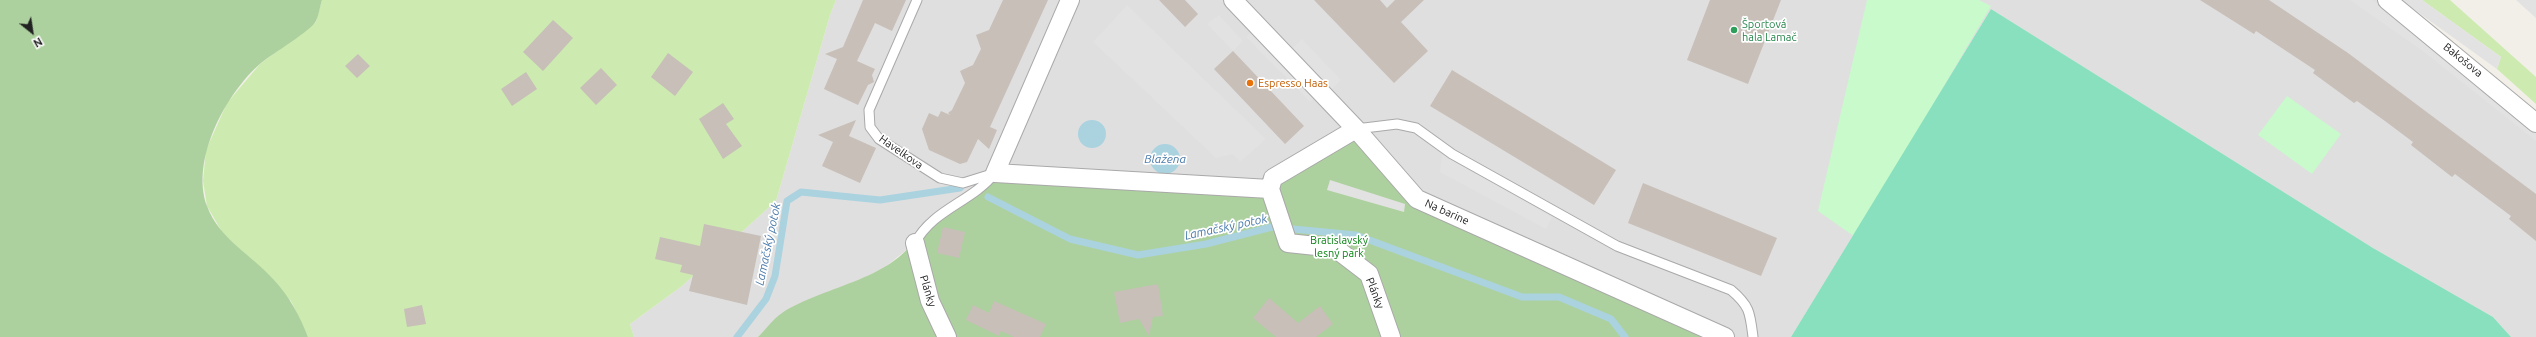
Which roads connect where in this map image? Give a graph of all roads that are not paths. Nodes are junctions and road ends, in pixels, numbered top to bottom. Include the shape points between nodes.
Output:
1 (917, 0) edge
2 (1070, 0) edge
3 (1233, 0) edge
4 (2388, 0) edge
5 (2536, 122) edge
6 (1356, 129) junction
7 (995, 173) junction
8 (1270, 189) junction
9 (915, 243) joint
10 (947, 337) edge
11 (1391, 337) edge
12 (1725, 337) edge
13 (1753, 337) edge

1 - 7 lane, Havelkova via 869,110 870,127 879,139 940,178 963,183
2 - 7 street
3 - 6 street, Na barine
4 - 5 street, Bakošova
6 - 8 street via 1273,178
6 - 12 street, Na barine via 1417,199
6 - 13 lane via 1397,124 1416,128 1452,154 1617,246 1731,290 1744,301 1750,312
7 - 8 street
7 - 9 lane via 984,187 932,220 922,229
8 - 11 street, Plánky via 1287,242 1336,248 1369,274
9 - 10 street, Plánky via 930,301

